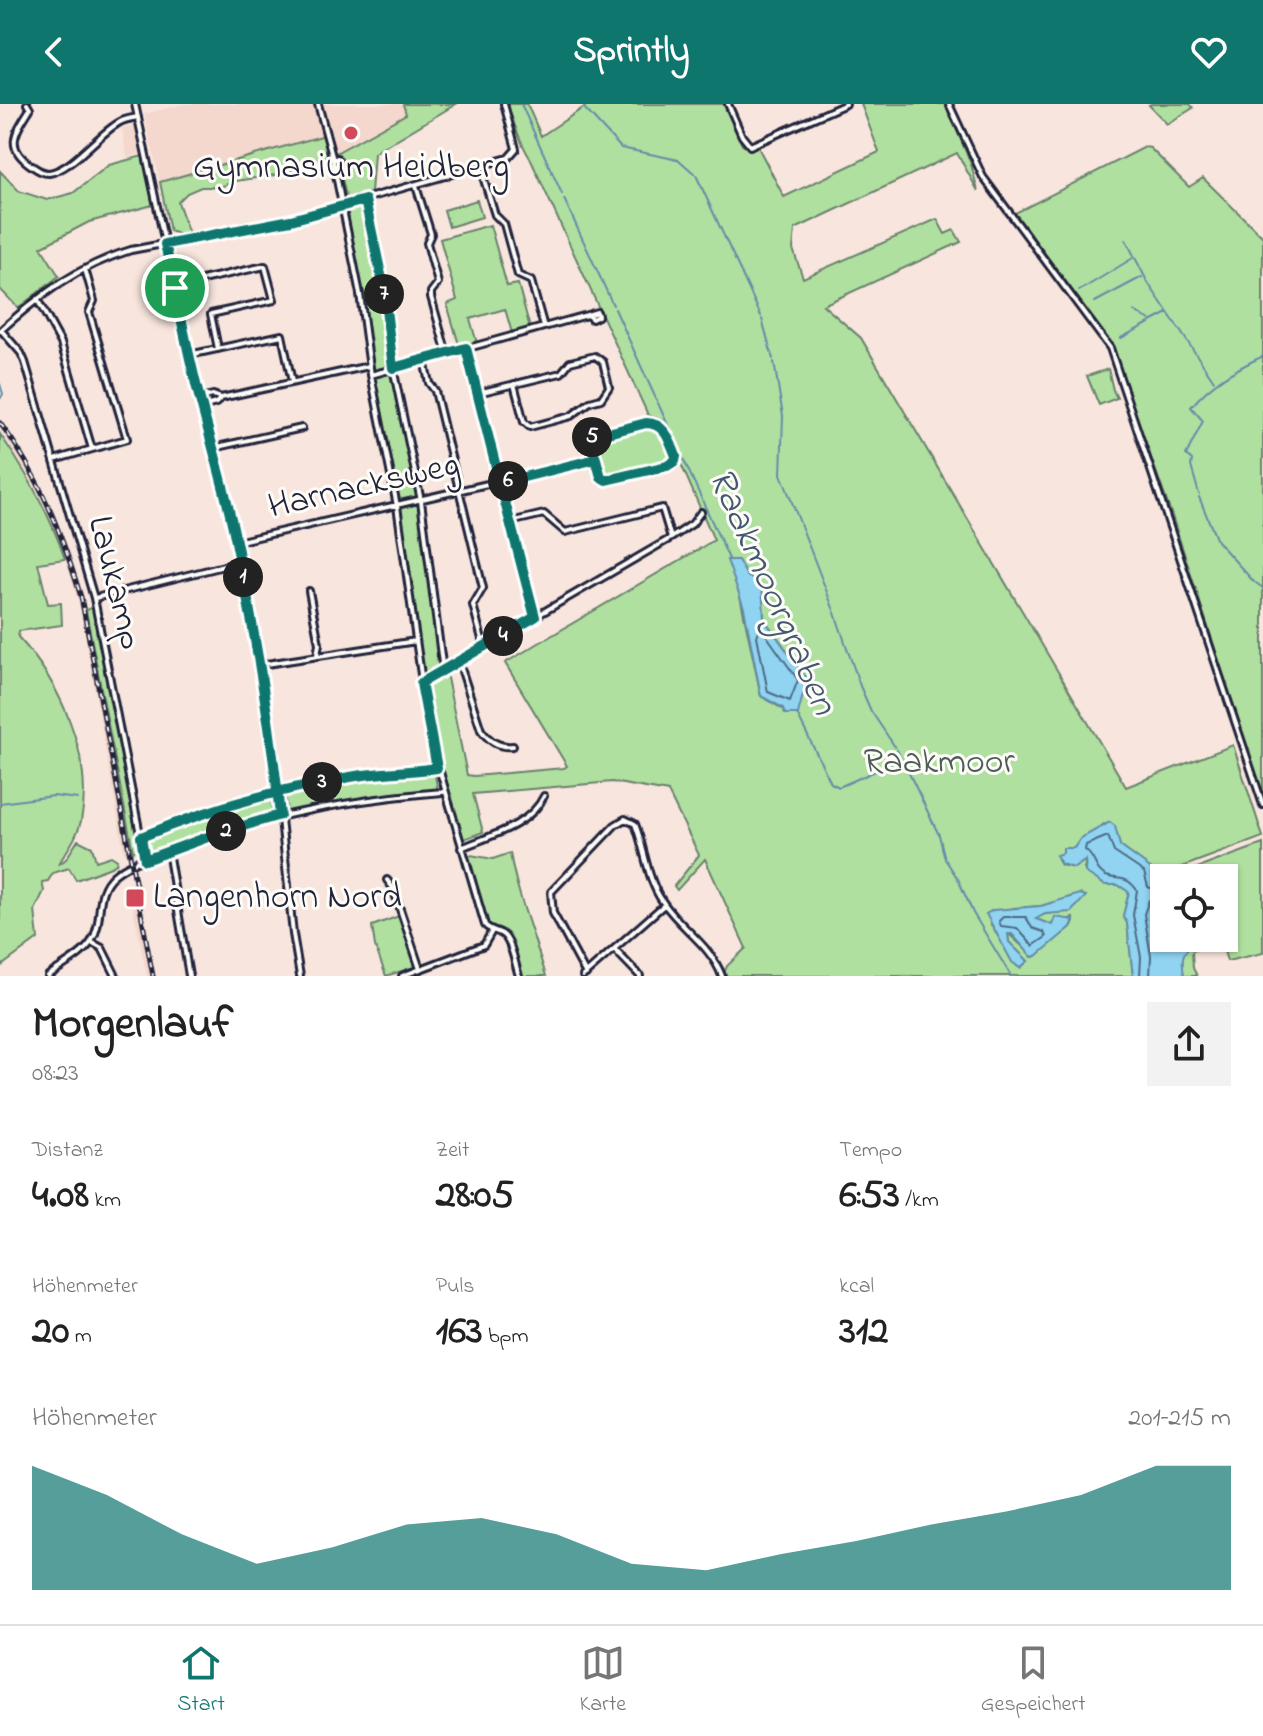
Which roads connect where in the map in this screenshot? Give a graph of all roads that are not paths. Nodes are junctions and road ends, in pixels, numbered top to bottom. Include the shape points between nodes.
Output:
1 (38, 104) edge
2 (135, 104) edge
3 (318, 104) edge
4 (504, 104) edge
5 (728, 104) edge
6 (846, 104) edge
7 (949, 104) edge
8 (29, 107) edge
9 (138, 117) junction
10 (480, 167) junction
11 (416, 185) junction
12 (365, 200) junction
13 (342, 206) junction
14 (165, 244) junction
15 (84, 268) junction
16 (174, 286) junction
17 (37, 299) junction
18 (587, 315) dead end
19 (544, 327) junction
20 (1, 331) edge
21 (466, 348) junction
22 (218, 349) junction
23 (447, 354) junction
24 (189, 355) junction
25 (424, 360) junction
26 (370, 365) junction
27 (393, 368) junction
28 (371, 375) junction
29 (292, 382) junction
30 (514, 384) junction
31 (478, 393) junction
32 (199, 398) junction
33 (221, 398) junction
34 (202, 407) junction
35 (302, 429) dead end
36 (213, 448) junction
37 (92, 449) junction
38 (596, 459) junction
39 (54, 460) junction
40 (500, 483) junction
41 (459, 493) junction
42 (421, 501) junction
43 (397, 506) junction
44 (701, 512) dead end
45 (510, 522) junction
46 (671, 538) junction
47 (236, 542) junction
48 (240, 562) junction
49 (309, 591) dead end
50 (94, 598) junction
51 (535, 617) junction
52 (416, 641) junction
53 (484, 647) junction
54 (317, 655) junction
55 (459, 662) junction
56 (260, 665) junction
57 (443, 671) junction
58 (421, 683) junction
59 (513, 746) dead end
60 (437, 768) junction
61 (278, 791) junction
62 (444, 792) junction
63 (544, 796) dead end
64 (1263, 805) edge
65 (280, 815) junction
66 (141, 837) junction
67 (461, 848) junction
68 (168, 851) junction
69 (145, 860) junction
70 (387, 880) dead end
71 (664, 905) junction
72 (492, 931) junction
73 (91, 942) junction
74 (614, 949) junction
75 (419, 970) junction
76 (584, 975) edge
77 (48, 976) edge
78 (116, 976) edge
79 (189, 976) edge
80 (300, 976) edge
81 (402, 976) edge
82 (422, 976) edge
83 (519, 976) edge
84 (640, 976) edge
85 (722, 976) edge

1 - 8 street
2 - 9 street
3 - 13 street
4 - 10 street via 515,153
5 - 6 street via 750,146
7 - 64 street via 983,177 1110,348
8 - 9 street via 15,134 15,149 24,161 47,173 61,169 121,121
9 - 14 street
10 - 11 street
10 - 19 street via 518,275 531,281
11 - 12 street
11 - 23 street via 431,234 427,243 438,283 431,297
12 - 13 street
12 - 27 street
13 - 14 street
13 - 26 street
14 - 15 street
14 - 16 street
15 - 17 street
15 - 37 street via 94,301 89,312 127,439
16 - 22 street via 265,266 274,300 211,314
16 - 24 street
17 - 20 street
17 - 37 street via 61,343
18 - 19 street
19 - 21 street
20 - 39 street, Laukamp via 25,362
21 - 23 street
21 - 31 street
22 - 24 street
22 - 29 street via 282,335
23 - 25 street
24 - 32 street
25 - 27 street
25 - 41 street
26 - 28 street
26 - 29 street
27 - 28 street
27 - 42 street
28 - 43 street
29 - 33 street
30 - 30 street via 561,373 570,362 595,356 603,362 609,387 601,399 571,416 530,427
30 - 31 street
31 - 40 street
32 - 33 street
32 - 34 street
33 - 34 street
34 - 36 street
35 - 36 street
36 - 47 street
37 - 39 street
38 - 38 street via 606,480 667,466 676,456 664,430 650,423 593,437
38 - 40 street, Harnacksweg
39 - 50 street, Laukamp
40 - 41 street, Harnacksweg
40 - 45 street
41 - 42 street, Harnacksweg
41 - 53 street via 483,588 473,605
42 - 43 street, Harnacksweg
42 - 57 street
43 - 47 street, Harnacksweg
43 - 52 street
44 - 46 street
45 - 46 street via 544,514 565,532 662,508
45 - 51 street
46 - 51 street
47 - 48 street
48 - 50 street
48 - 56 street
49 - 54 street
50 - 66 street, Laukamp
51 - 53 street
52 - 54 street
52 - 58 street
53 - 55 street
54 - 56 street
55 - 57 street
55 - 59 street via 481,730 497,745
56 - 61 street
57 - 58 street
58 - 60 street
60 - 61 street
60 - 62 street
61 - 65 street
61 - 66 street
62 - 65 street
62 - 67 street
63 - 67 street via 517,825
65 - 68 street
65 - 80 street
66 - 69 street, Laukamp
67 - 72 street via 485,925
68 - 69 street
68 - 79 street
69 - 73 street via 121,870 103,889
70 - 75 street
71 - 74 street
71 - 76 street via 635,824 620,820 551,892 553,913
71 - 85 street via 703,944
72 - 75 street via 484,945
72 - 83 street via 507,939
73 - 77 street
73 - 78 street via 102,948
74 - 76 street
74 - 84 street
75 - 81 street
75 - 82 street

